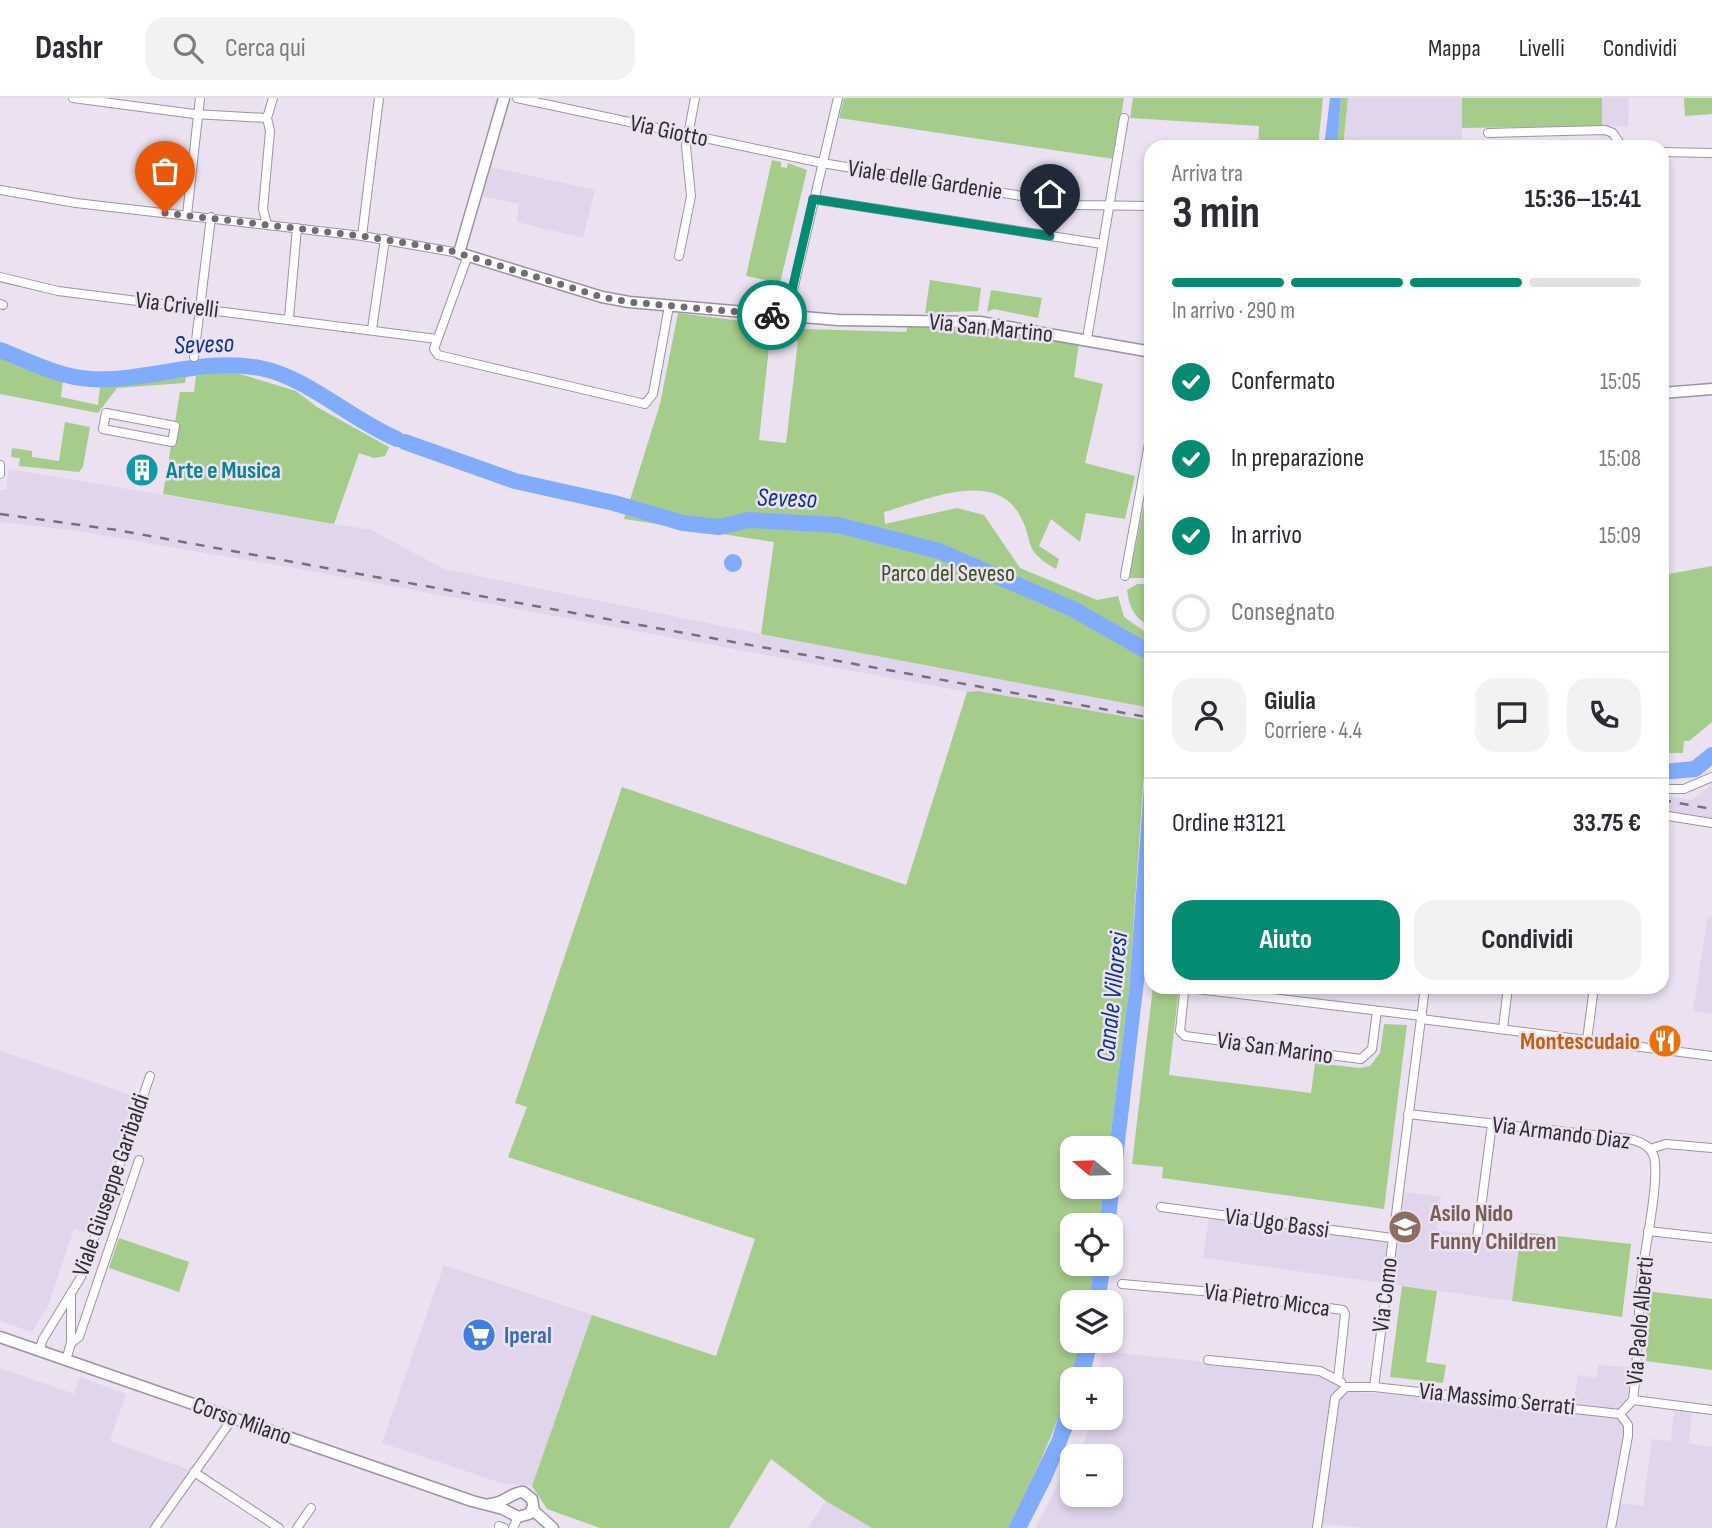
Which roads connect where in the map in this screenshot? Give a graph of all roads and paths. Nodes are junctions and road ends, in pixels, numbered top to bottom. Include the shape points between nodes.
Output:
1 (73, 98) edge
2 (200, 98) edge
3 (273, 98) edge
4 (379, 98) edge
5 (504, 98) edge
6 (517, 98) edge
7 (695, 98) edge
8 (838, 98) edge
9 (198, 114) junction
10 (267, 118) junction
11 (1124, 118) dead end
12 (1488, 132) dead end
13 (687, 135) junction
14 (1618, 140) edge
15 (1669, 152) edge
16 (1712, 153) edge
17 (822, 163) junction
18 (0, 190) edge
19 (813, 199) junction
20 (1111, 204) junction
21 (1144, 206) edge
22 (187, 215) junction
23 (211, 217) junction
24 (262, 222) junction
25 (298, 228) junction
26 (362, 236) junction
27 (385, 239) junction
28 (1102, 244) junction
29 (463, 254) junction
30 (679, 256) dead end
31 (0, 277) edge
32 (669, 306) junction
33 (201, 307) junction
34 (786, 316) junction
35 (289, 318) junction
36 (372, 329) junction
37 (438, 339) junction
38 (1087, 339) junction
39 (1144, 350) edge
40 (194, 357) dead end
41 (1712, 389) edge
42 (1669, 392) edge
43 (103, 429) joint
44 (0, 465) edge
45 (1144, 471) edge
46 (0, 474) edge
47 (1125, 576) dead end
48 (1712, 777) edge
49 (1669, 789) edge
50 (1669, 816) edge
51 (1712, 823) edge
52 (1185, 994) edge
53 (1229, 994) edge
54 (1424, 994) edge
55 (1507, 994) edge
56 (1593, 994) edge
57 (1377, 1011) junction
58 (1421, 1017) junction
59 (1503, 1028) junction
60 (1587, 1040) junction
61 (1712, 1056) edge
62 (150, 1076) dead end
63 (1408, 1114) junction
64 (1492, 1124) junction
65 (1712, 1148) edge
66 (1650, 1149) junction
67 (139, 1160) dead end
68 (1161, 1207) dead end
69 (1648, 1231) junction
70 (1392, 1238) junction
71 (1477, 1238) dead end
72 (1712, 1238) edge
73 (1122, 1284) dead end
74 (71, 1293) junction
75 (0, 1337) edge
76 (71, 1343) junction
77 (39, 1351) junction
78 (66, 1360) junction
79 (1208, 1360) dead end
80 (1338, 1379) junction
81 (1346, 1387) junction
82 (1374, 1387) junction
83 (1633, 1400) junction
84 (1712, 1410) edge
85 (1620, 1414) junction
86 (233, 1418) junction
87 (194, 1472) junction
88 (509, 1498) junction
89 (483, 1504) junction
90 (311, 1508) dead end
91 (520, 1516) edge
92 (155, 1528) edge
93 (279, 1528) edge
94 (298, 1528) edge
95 (552, 1528) edge
96 (1317, 1528) edge
97 (1611, 1528) edge

1 - 9 street
2 - 9 street
3 - 10 street
4 - 26 street
5 - 29 street
6 - 13 street, Via Giotto
7 - 13 street
8 - 17 street
9 - 10 street
9 - 22 street
10 - 24 street via 270,131
11 - 20 street
12 - 14 street via 1605,130
13 - 17 street, Via Giotto
13 - 30 street via 691,196
15 - 16 street
17 - 19 street
17 - 20 street, Viale delle Gardenie via 1076,205
18 - 22 street
19 - 28 street
19 - 34 street
20 - 21 street, Viale delle Gardenie
20 - 28 street
22 - 23 street
23 - 24 street
23 - 33 street
24 - 25 street
25 - 26 street
25 - 35 street
26 - 27 street
27 - 29 street
27 - 36 street
28 - 38 street
29 - 32 street, Via San Martino via 602,297
29 - 37 street
31 - 33 street, Via Crivelli via 58,291
32 - 34 street, Via San Martino
32 - 37 street via 653,394 649,402 640,405 435,352
33 - 35 street, Via Crivelli
33 - 40 street
34 - 38 street, Via San Martino via 964,320
35 - 36 street, Via Crivelli
36 - 37 street, Via Crivelli
38 - 39 street, Via San Martino
41 - 42 street
43 - 43 street via 106,413 175,426 172,442
44 - 46 street
45 - 47 street
48 - 49 street via 1684,789
50 - 51 street
52 - 57 street, Via San Marino via 1180,1031 1185,1036 1354,1059 1370,1054
53 - 57 street, Via San Marino
54 - 58 street, Via Como
55 - 59 street
56 - 60 street
57 - 58 street
58 - 59 street
58 - 63 street, Via Como
59 - 60 street
60 - 61 street
62 - 74 street, Viale Giuseppe Garibaldi via 81,1277
63 - 64 street, Via Armando Diaz
63 - 70 street, Via Como
64 - 66 street, Via Armando Diaz via 1629,1139
64 - 71 street
65 - 66 street, Via Armando Diaz via 1666,1144
66 - 69 street, Via Paolo Alberti via 1654,1163
67 - 76 street, Viale Giuseppe Garibaldi via 79,1337
68 - 70 street, Via Ugo Bassi
69 - 72 street
69 - 83 street, Via Paolo Alberti
70 - 82 street, Via Como
73 - 80 street, Via Pietro Micca via 1343,1310
74 - 76 street, Viale Giuseppe Garibaldi
74 - 77 street, Viale Giuseppe Garibaldi
75 - 77 street, Corso Milano
76 - 78 street, Viale Giuseppe Garibaldi
77 - 78 street, Corso Milano
78 - 86 street, Corso Milano
79 - 80 street via 1320,1371
80 - 81 street
81 - 82 street
81 - 96 street via 1334,1405
82 - 85 street, Via Massimo Serrati
83 - 84 street
83 - 85 street, Via Paolo Alberti
85 - 97 street, Via Paolo Alberti via 1628,1425 1628,1436
86 - 87 street
86 - 89 street, Corso Milano
87 - 92 street
87 - 93 street
88 - 89 street
88 - 91 street
88 - 91 street via 527,1493 532,1499
89 - 91 street, Corso Milano
90 - 94 street
91 - 95 street, Corso Milano

